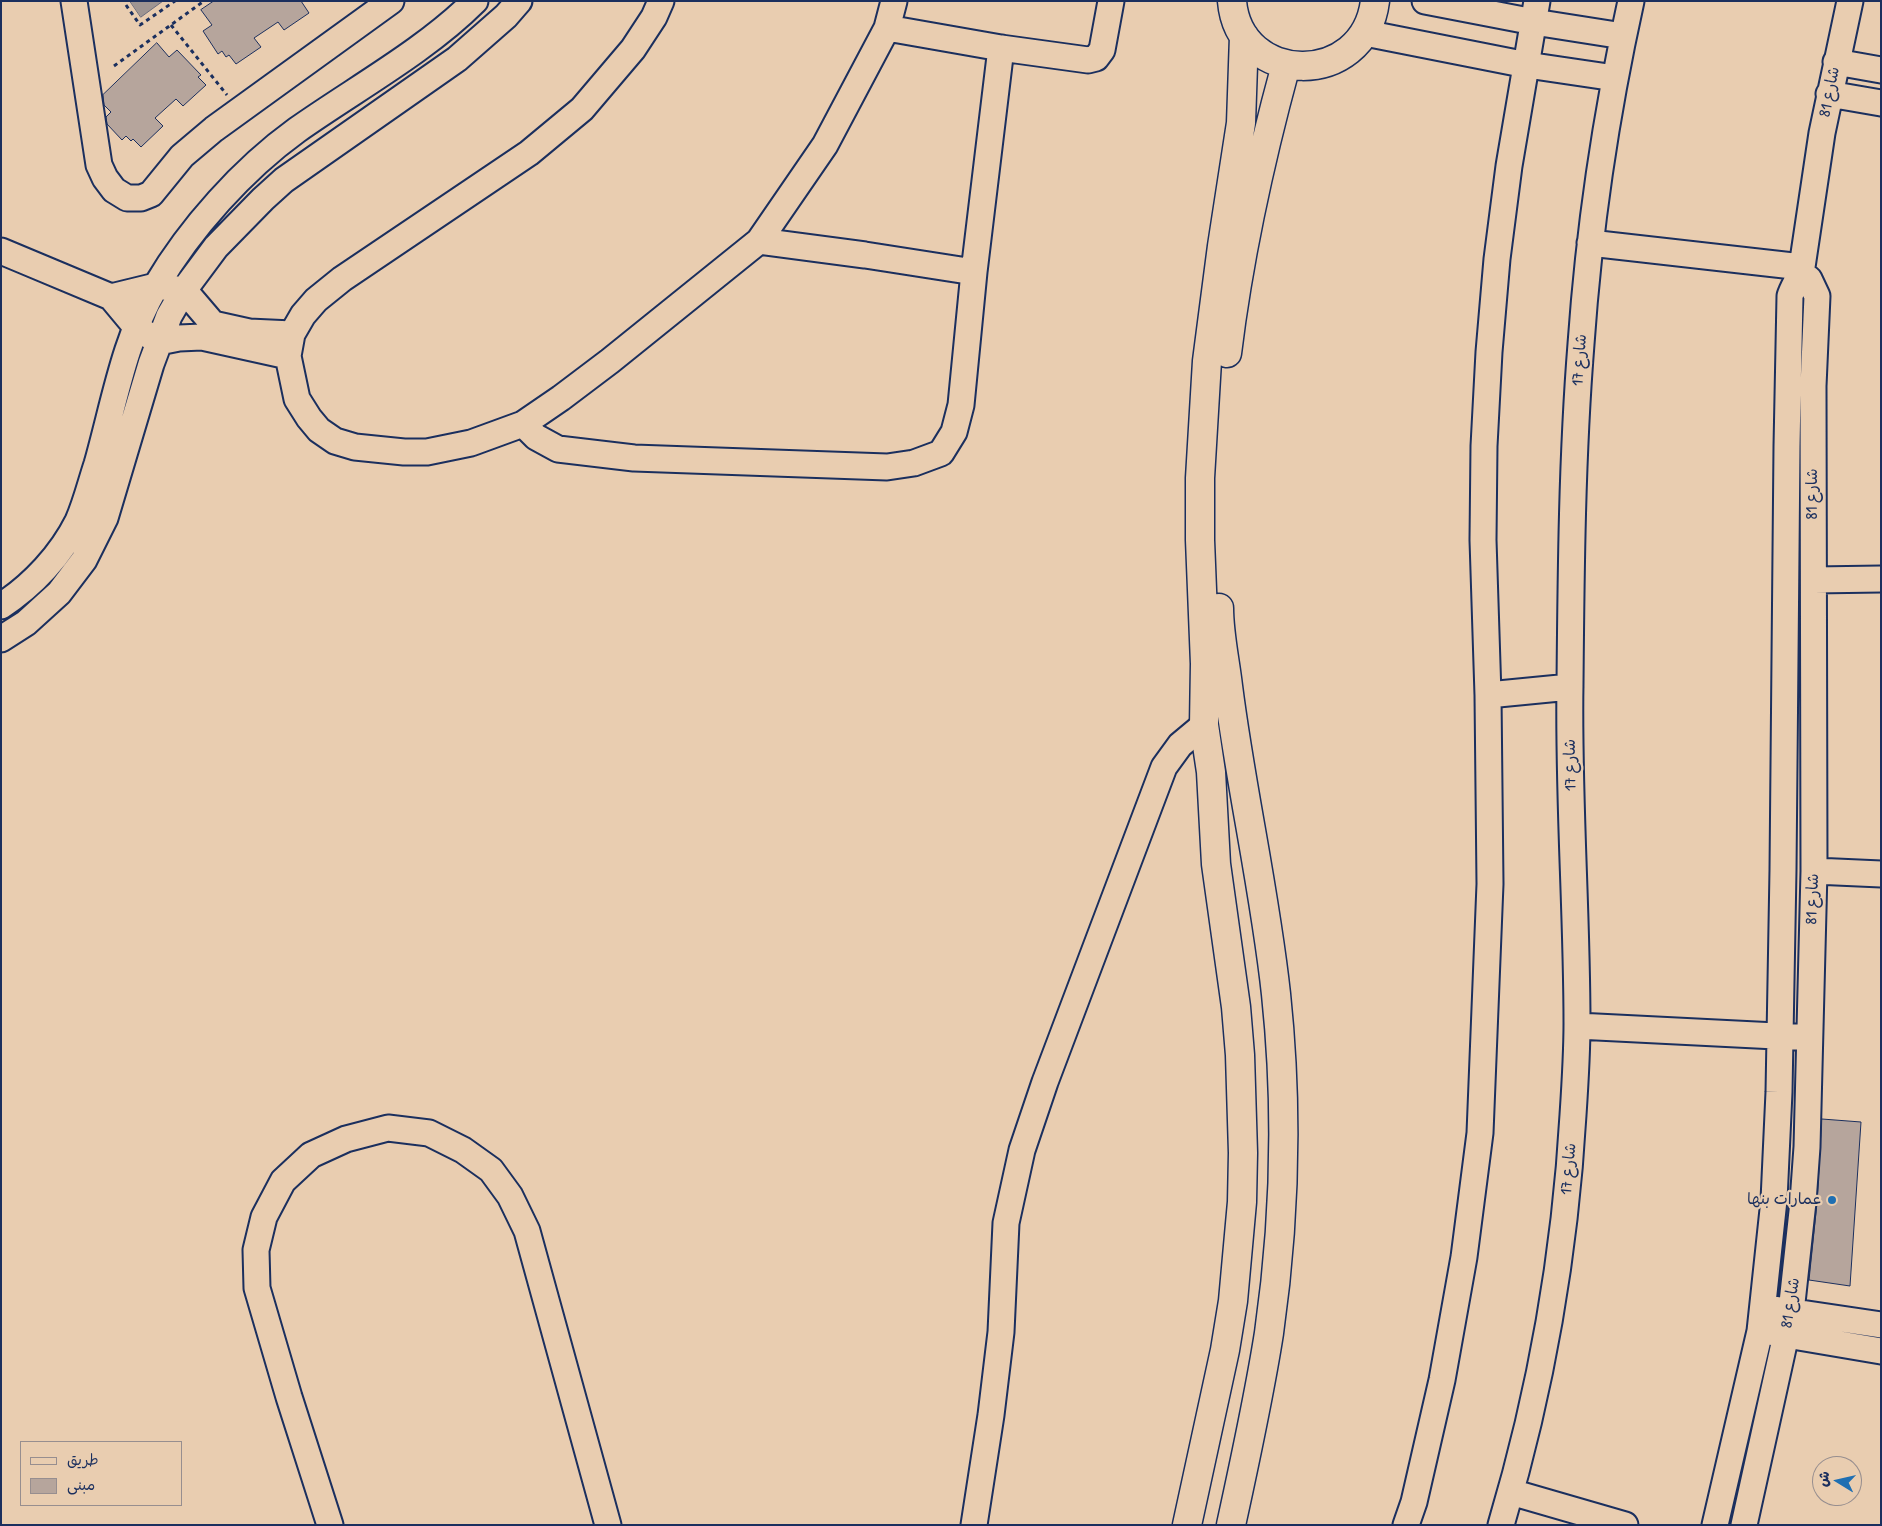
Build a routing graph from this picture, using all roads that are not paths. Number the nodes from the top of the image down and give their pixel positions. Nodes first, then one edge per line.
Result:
1 (74, 1) edge
2 (390, 1) edge
3 (475, 1) edge
4 (661, 1) edge
5 (894, 1) edge
6 (1111, 1) edge
7 (1232, 1) edge
8 (1375, 1) edge
9 (1425, 1) edge
10 (1631, 1) edge
11 (1850, 1) edge
12 (509, 6) edge
13 (1535, 12) edge
14 (887, 28) junction
15 (1365, 33) junction
16 (1244, 36) junction
17 (1623, 36) junction
18 (1001, 48) junction
19 (1836, 62) junction
20 (1286, 65) junction
21 (1527, 65) junction
22 (1881, 70) edge
23 (1615, 78) junction
24 (1829, 94) junction
25 (1881, 103) edge
26 (759, 241) junction
27 (1590, 244) junction
28 (1, 251) edge
29 (1802, 270) junction
30 (974, 272) junction
31 (156, 286) junction
32 (184, 290) junction
33 (111, 296) junction
34 (136, 327) junction
35 (159, 342) junction
36 (290, 345) junction
37 (523, 424) junction
38 (1881, 579) edge
39 (1814, 580) junction
40 (1, 606) edge
41 (1, 638) edge
42 (1570, 687) junction
43 (1488, 695) junction
44 (1814, 708) junction
45 (1786, 709) junction
46 (1204, 725) junction
47 (1814, 871) junction
48 (1881, 874) edge
49 (1577, 1026) junction
50 (1780, 1037) junction
51 (1809, 1037) junction
52 (1761, 1319) junction
53 (1788, 1323) junction
54 (1881, 1325) edge
55 (1881, 1351) edge
56 (1511, 1492) junction
57 (330, 1525) edge
58 (608, 1525) edge
59 (974, 1525) edge
60 (1187, 1525) edge
61 (1231, 1525) edge
62 (1406, 1525) edge
63 (1501, 1525) edge
64 (1625, 1525) edge
65 (1715, 1525) edge
66 (1744, 1525) edge

1 - 2 street
3 - 31 street
4 - 36 street
5 - 14 street
6 - 18 street
7 - 16 main road
8 - 15 main road
9 - 13 street
10 - 17 street, شارع 17
11 - 19 street, شارع 81
12 - 32 street
13 - 17 street
13 - 21 street
14 - 18 street
14 - 26 street
15 - 20 main road
15 - 21 street
16 - 20 main road
16 - 46 main road
17 - 23 street, شارع 17
18 - 30 street
19 - 22 street
19 - 24 street, شارع 81
20 - 61 main road
21 - 23 street
21 - 43 street
23 - 27 street, شارع 17
24 - 25 street
24 - 29 street, شارع 81
26 - 30 street
26 - 37 street
27 - 29 street
27 - 42 street, شارع 17
28 - 33 street
29 - 39 street, شارع 81
29 - 45 street, شارع 81
30 - 37 street
31 - 32 street
31 - 33 street
31 - 34 street
32 - 35 street
32 - 36 street
33 - 34 street
34 - 35 street
34 - 40 street
35 - 36 street
35 - 41 street
36 - 37 street
38 - 39 street
39 - 44 street, شارع 81
42 - 43 street
42 - 49 street, شارع 17
43 - 62 street
44 - 45 street
44 - 47 street, شارع 81
45 - 50 street, شارع 81
46 - 59 street
46 - 60 main road
47 - 48 street
47 - 51 street, شارع 81
49 - 50 street
49 - 56 street, شارع 17
50 - 51 street
50 - 52 street, شارع 81
51 - 53 street, شارع 81
52 - 53 street
52 - 65 street, شارع 81
53 - 54 street
53 - 55 street
53 - 66 street, شارع 81
56 - 63 street, شارع 17
56 - 64 street
57 - 58 street

